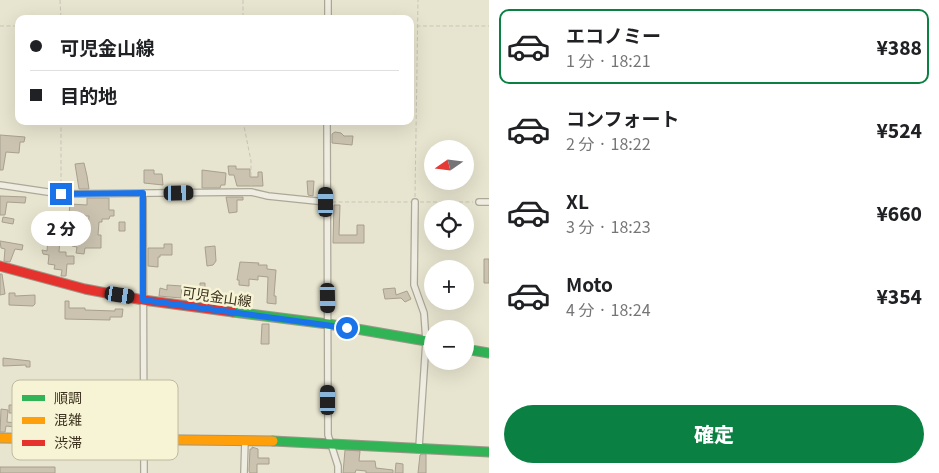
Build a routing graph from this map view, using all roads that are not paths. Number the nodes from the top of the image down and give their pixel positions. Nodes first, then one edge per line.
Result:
1 (328, 0) edge
2 (328, 15) edge
3 (327, 125) edge
4 (0, 185) edge
5 (143, 193) junction
6 (326, 202) junction
7 (415, 202) road end
8 (479, 202) road end
9 (489, 202) edge
10 (0, 266) edge
11 (143, 300) junction
12 (425, 320) edge
13 (328, 324) junction
14 (424, 340) edge
15 (474, 350) edge
16 (489, 353) edge
17 (426, 370) edge
18 (144, 380) edge
19 (178, 439) edge
20 (245, 440) junction
21 (331, 442) junction
22 (419, 447) junction
23 (489, 452) edge
24 (144, 460) edge
25 (144, 473) edge
26 (244, 473) edge
27 (338, 473) edge

1 - 2 street
3 - 6 street
4 - 5 street
5 - 6 street
5 - 11 street
6 - 13 street
7 - 12 street
8 - 9 street
10 - 11 street, 可児金山線
11 - 13 street, 可児金山線
11 - 18 street
13 - 14 street, 可児金山線
13 - 21 street
15 - 16 street
17 - 22 street
19 - 20 street
20 - 21 street
20 - 26 street
21 - 22 street
21 - 27 street
22 - 23 street
24 - 25 street

